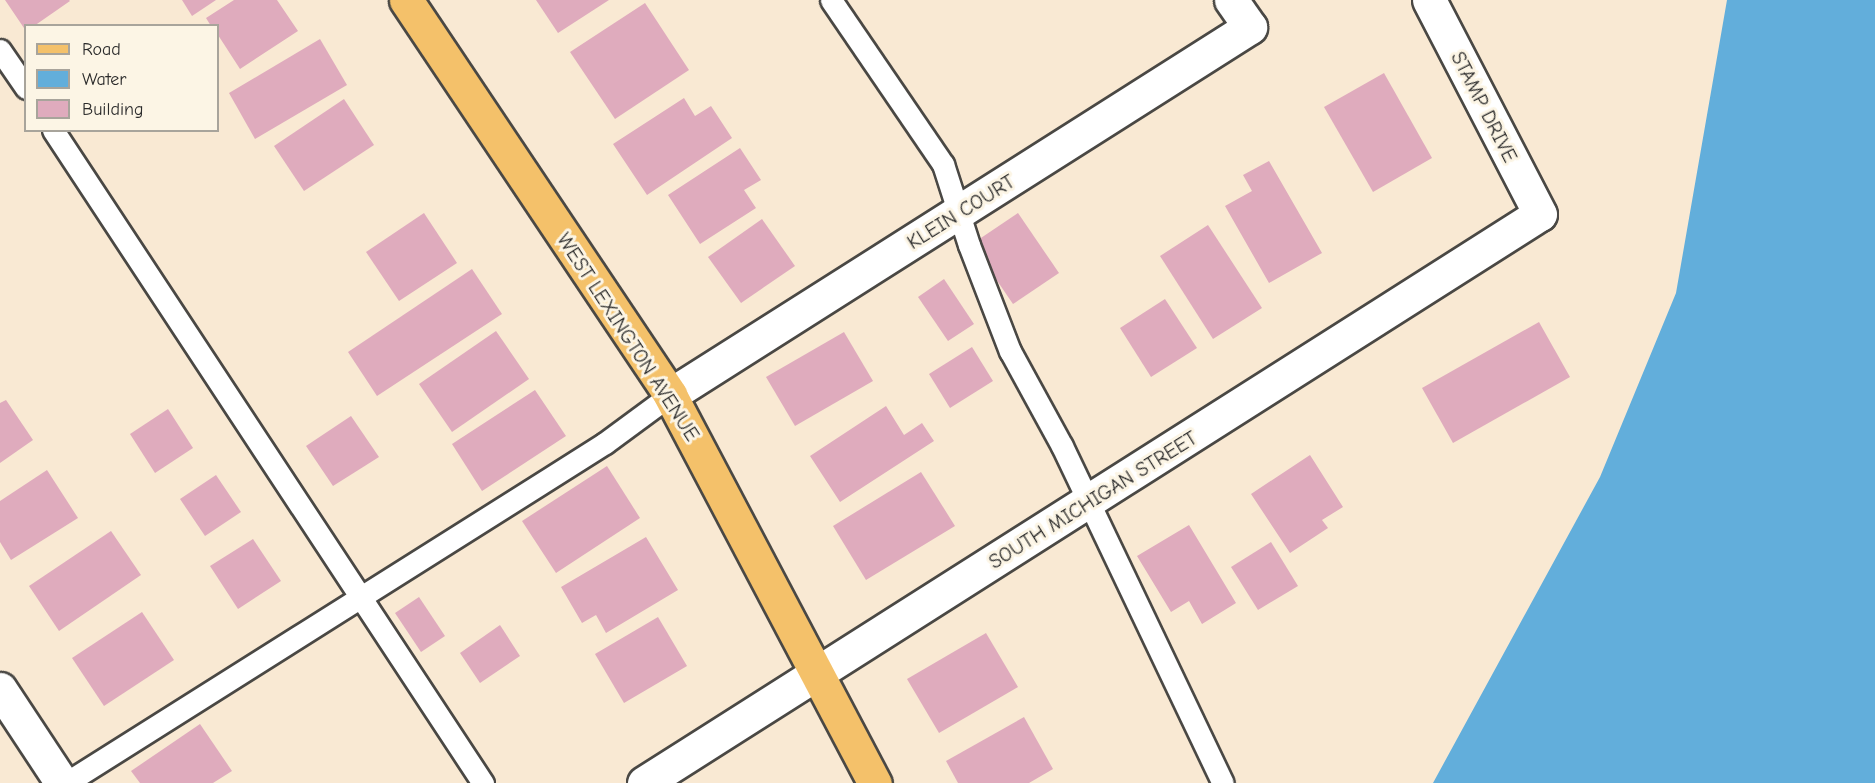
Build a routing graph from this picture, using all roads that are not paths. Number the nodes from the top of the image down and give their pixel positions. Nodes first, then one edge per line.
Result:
1 (406, 0) edge
2 (831, 0) edge
3 (1231, 0) edge
4 (1429, 0) edge
5 (0, 50) edge
6 (24, 85) edge
7 (54, 132) edge
8 (959, 214) junction
9 (1540, 214) joint
10 (670, 395) junction
11 (1089, 504) junction
12 (361, 597) junction
13 (816, 676) junction
14 (0, 689) edge
15 (64, 783) edge
16 (483, 783) edge
17 (644, 783) edge
18 (875, 783) edge
19 (1223, 783) edge

1 - 10 main road, WEST LEXINGTON AVENUE
2 - 8 lane
3 - 8 street, KLEIN COURT
4 - 9 street, STAMP DRIVE
5 - 6 lane
7 - 12 lane
8 - 10 street, KLEIN COURT
8 - 11 lane
9 - 11 street, SOUTH MICHIGAN STREET
10 - 12 lane
10 - 13 main road, WEST LEXINGTON AVENUE
11 - 13 street, SOUTH MICHIGAN STREET
11 - 19 lane
12 - 15 lane
12 - 16 lane
13 - 17 street, SOUTH MICHIGAN STREET
13 - 18 main road, WEST LEXINGTON AVENUE
14 - 15 street

